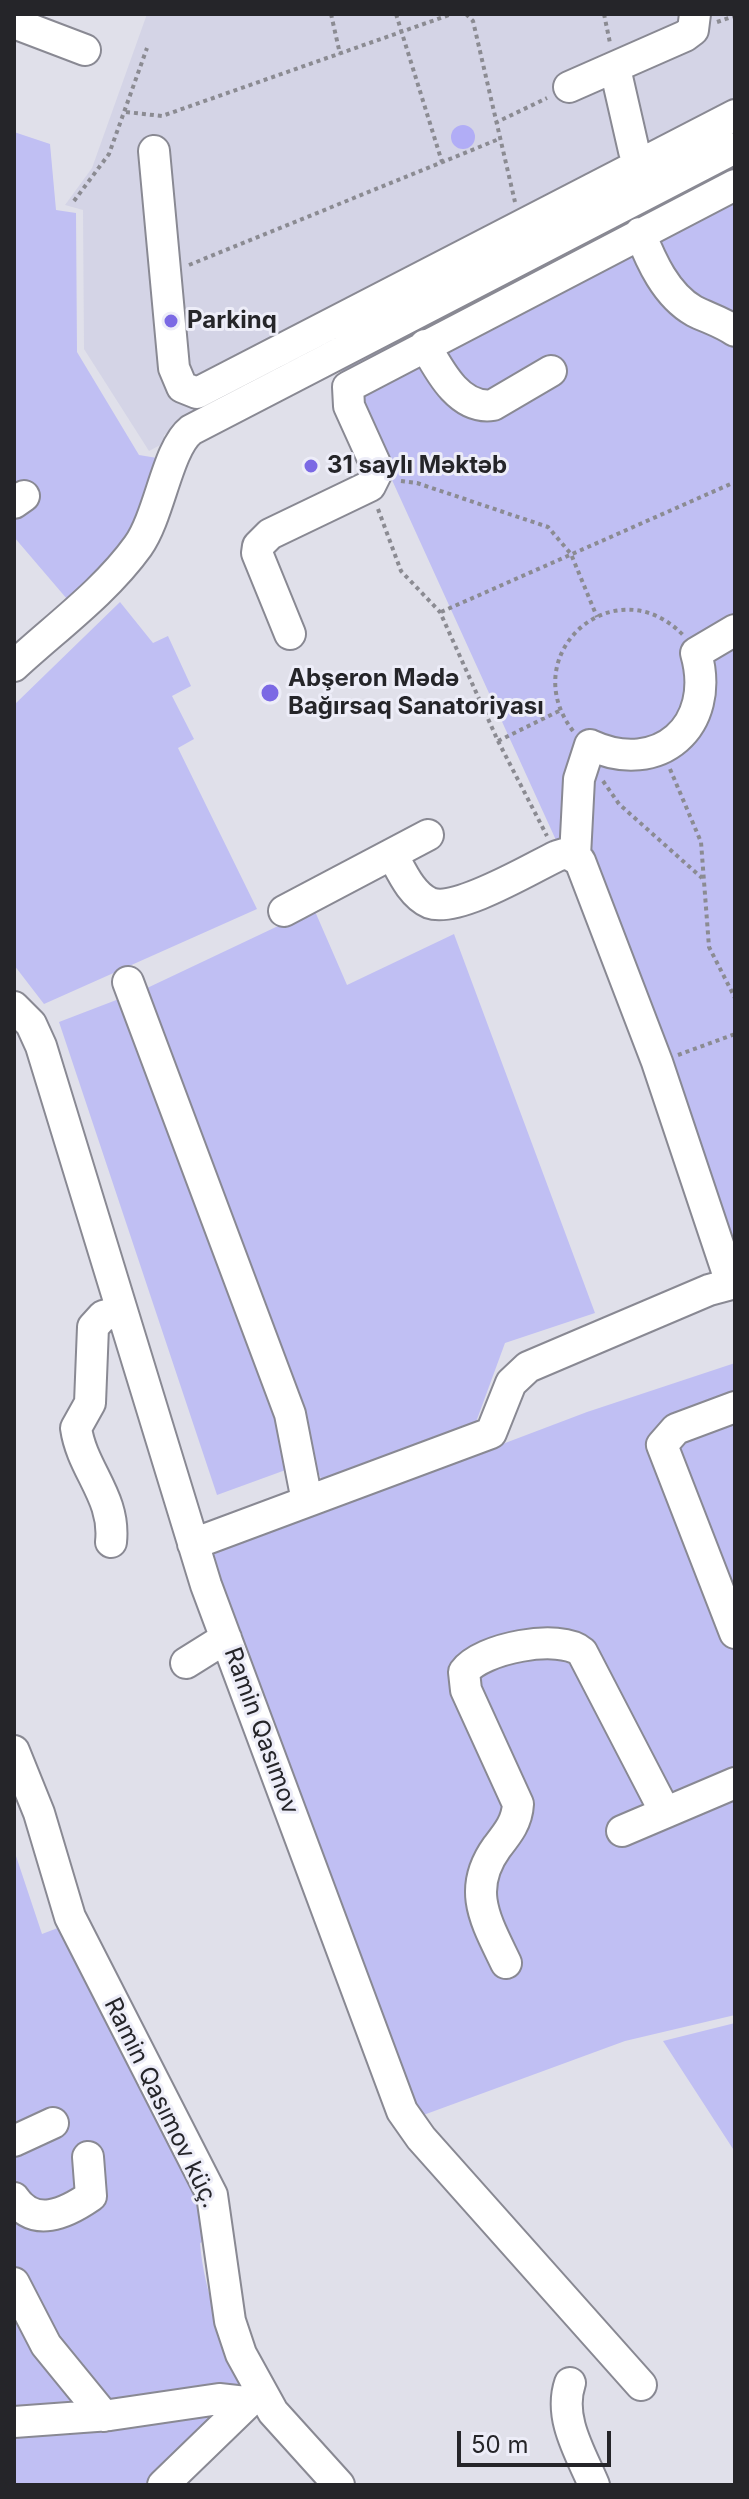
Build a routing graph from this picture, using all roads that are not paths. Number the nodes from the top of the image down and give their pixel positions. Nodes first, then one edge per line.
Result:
1 (695, 14) edge
2 (14, 23) edge
3 (85, 50) dead end
4 (615, 68) junction
5 (569, 87) road end
6 (735, 115) edge
7 (735, 148) edge
8 (154, 151) dead end
9 (639, 164) junction
10 (735, 185) edge
11 (653, 191) junction
12 (640, 233) junction
13 (735, 331) edge
14 (425, 345) junction
15 (551, 371) dead end
16 (735, 630) edge
17 (290, 634) dead end
18 (14, 666) edge
19 (428, 835) dead end
20 (392, 854) junction
21 (566, 856) junction
22 (284, 911) dead end
23 (128, 982) dead end
24 (14, 1007) edge
25 (733, 1283) edge
26 (122, 1311) junction
27 (735, 1407) edge
28 (307, 1501) junction
29 (111, 1542) dead end
30 (193, 1544) junction
31 (735, 1633) edge
32 (226, 1638) junction
33 (186, 1663) dead end
34 (14, 1751) edge
35 (735, 1783) edge
36 (665, 1812) junction
37 (622, 1831) dead end
38 (506, 1963) dead end
39 (53, 2123) dead end
40 (14, 2141) edge
41 (88, 2157) dead end
42 (14, 2198) edge
43 (14, 2283) edge
44 (570, 2383) dead end
45 (641, 2385) dead end
46 (253, 2397) junction
47 (104, 2416) junction
48 (14, 2422) edge
49 (163, 2485) edge
50 (339, 2485) edge
51 (594, 2485) edge

1 - 4 street
2 - 3 street
4 - 5 street
4 - 9 street
6 - 9 street
7 - 11 street
8 - 9 street
9 - 11 street
10 - 12 street
11 - 18 street
12 - 13 street
12 - 14 street
14 - 15 street
14 - 17 street
16 - 21 street
19 - 20 street
20 - 21 street
20 - 22 street
21 - 25 street
23 - 28 street
24 - 26 street, Ramin Qasımov
25 - 28 street
26 - 29 street
26 - 30 street, Ramin Qasımov
27 - 31 street
28 - 30 street
30 - 32 street, Ramin Qasımov
32 - 33 street
32 - 45 street, Ramin Qasımov
34 - 46 street, Ramin Qasımov küç.
35 - 36 street
36 - 37 street
36 - 38 street
39 - 40 street
41 - 42 street
43 - 47 street
44 - 51 street
46 - 47 street
46 - 49 street
46 - 50 street, Ramin Qasımov küç.
47 - 48 street

